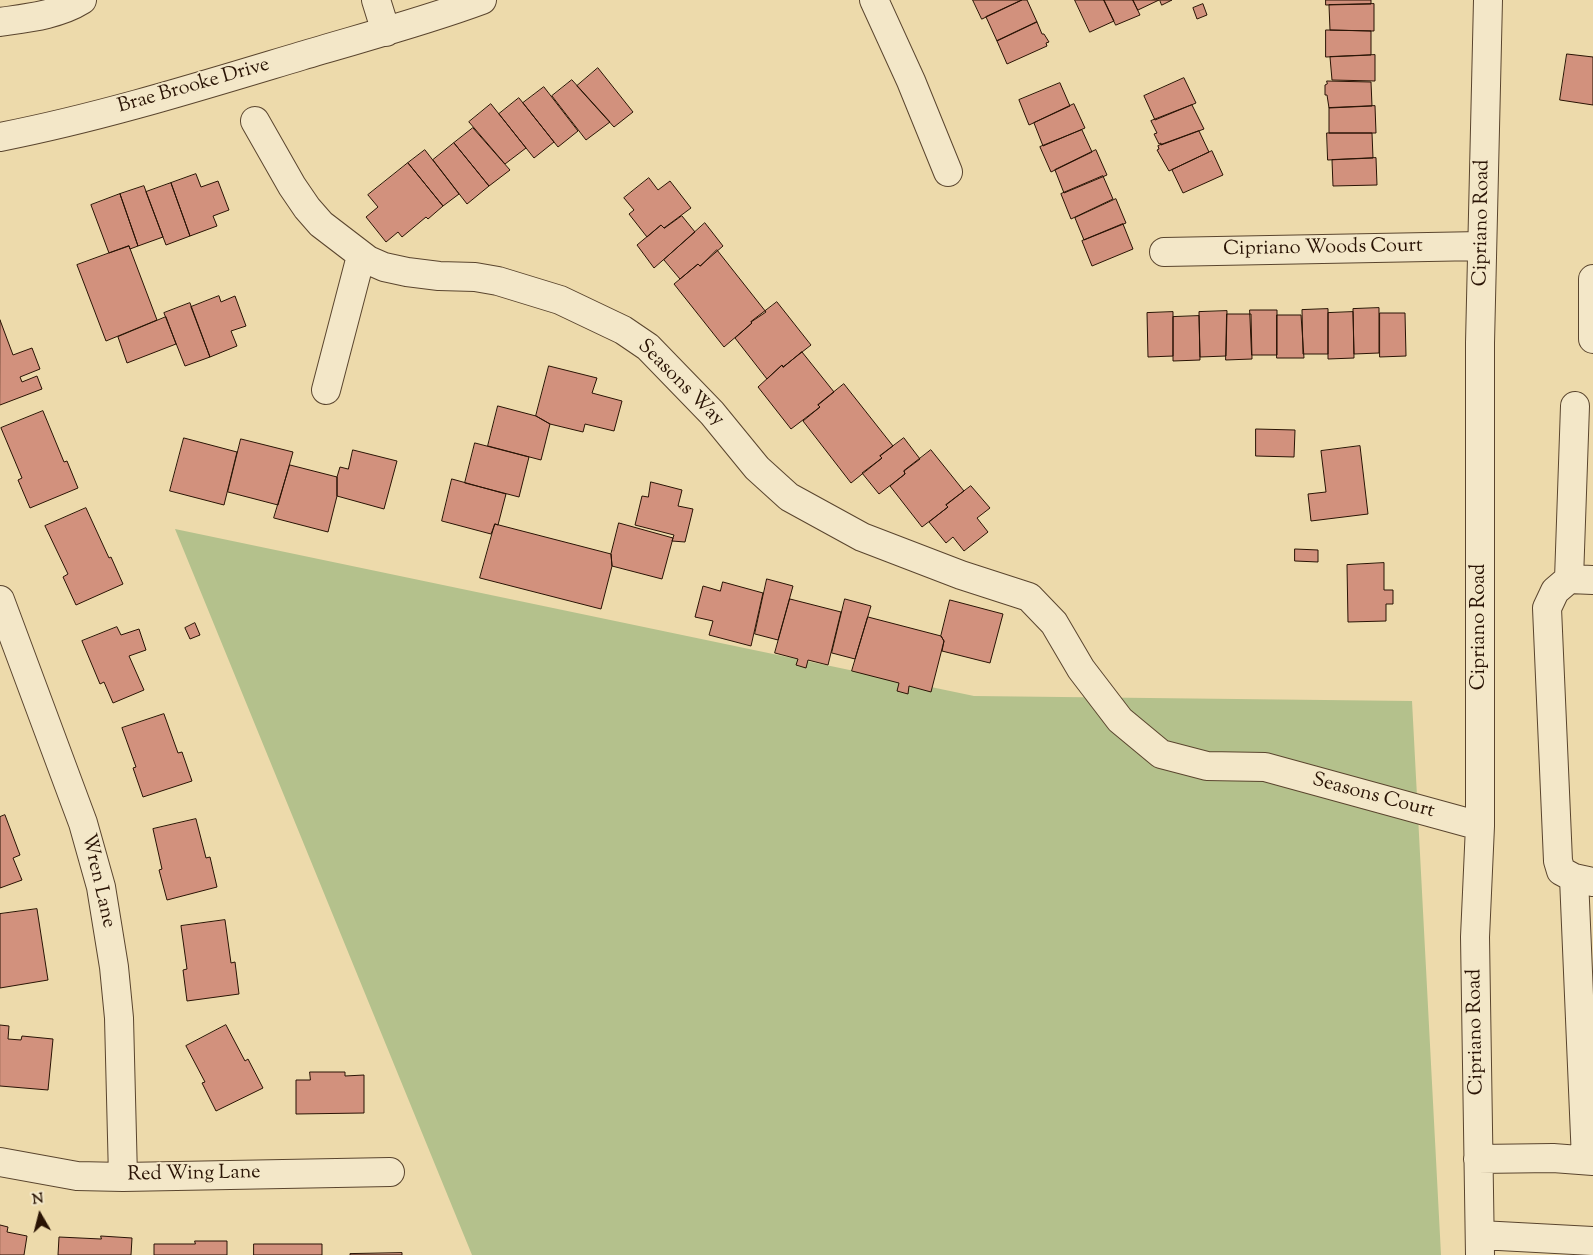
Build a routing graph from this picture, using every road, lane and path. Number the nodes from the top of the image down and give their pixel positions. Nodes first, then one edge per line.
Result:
1 (82, 0) edge
2 (376, 0) edge
3 (482, 0) edge
4 (874, 0) edge
5 (1488, 0) edge
6 (0, 22) edge
7 (386, 32) junction
8 (254, 122) dead end
9 (0, 137) edge
10 (948, 172) dead end
11 (1482, 246) junction
12 (1164, 252) dead end
13 (361, 256) junction
14 (1592, 279) edge
15 (1593, 339) edge
16 (326, 390) dead end
17 (1575, 406) dead end
18 (1581, 580) edge
19 (0, 600) edge
20 (1265, 767) joint
21 (1480, 826) junction
22 (1584, 880) edge
23 (1478, 1159) junction
24 (1589, 1161) edge
25 (0, 1162) edge
26 (390, 1172) dead end
27 (123, 1177) junction
28 (1593, 1241) edge
29 (1480, 1245) edge

1 - 6 street
2 - 7 street
3 - 7 street, Brae Brooke Drive
4 - 10 street
5 - 11 street, Cipriano Road
7 - 9 street, Brae Brooke Drive
8 - 13 street, Seasons Way
11 - 12 street, Cipriano Woods Court
11 - 21 street, Cipriano Road
13 - 16 street
13 - 20 street, Seasons Way
14 - 15 street
17 - 18 street
18 - 22 street
19 - 27 street, Wren Lane
20 - 21 street, Seasons Court
21 - 23 street, Cipriano Road
22 - 24 street
23 - 24 street
23 - 29 street, Cipriano Road
25 - 27 street, Red Wing Lane
26 - 27 street, Red Wing Lane
28 - 29 street

